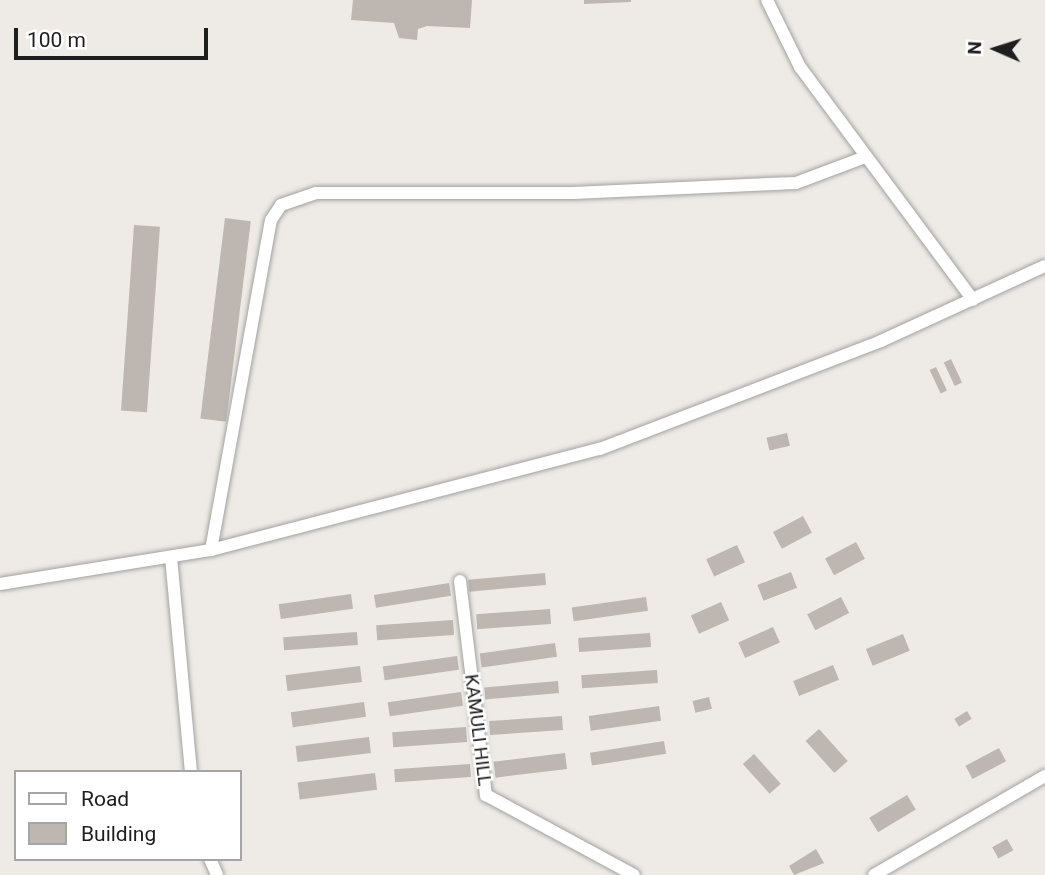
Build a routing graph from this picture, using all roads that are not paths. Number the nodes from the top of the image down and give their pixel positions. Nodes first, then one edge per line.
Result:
1 (767, 0) edge
2 (865, 157) junction
3 (1045, 266) edge
4 (973, 300) junction
5 (211, 550) junction
6 (171, 557) junction
7 (460, 581) dead end
8 (0, 584) edge
9 (191, 770) edge
10 (1045, 776) edge
11 (634, 875) edge
12 (874, 875) edge

1 - 2 street
2 - 4 street
2 - 5 street
3 - 4 street
4 - 5 street
5 - 6 street
6 - 8 street
6 - 9 street
7 - 11 street, KAMULI HILL
10 - 12 street

